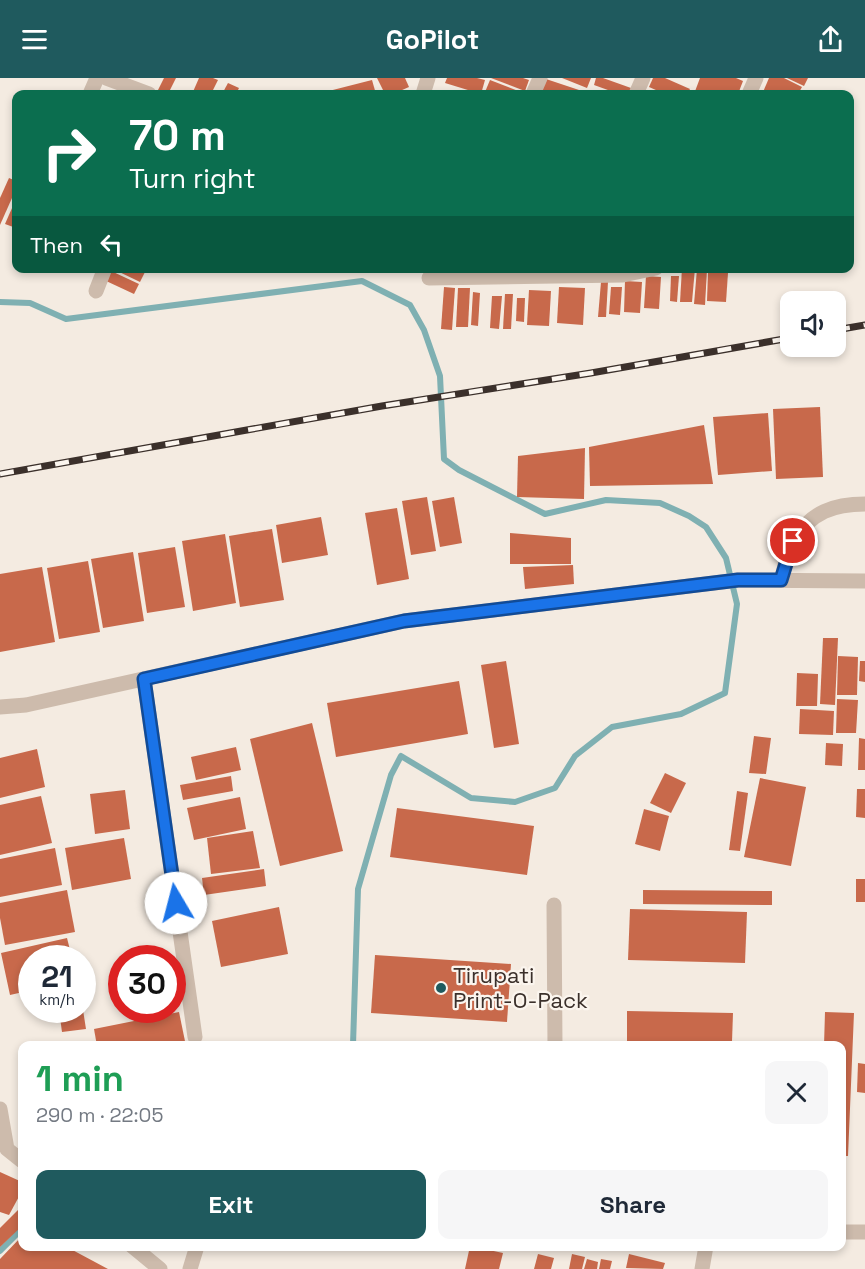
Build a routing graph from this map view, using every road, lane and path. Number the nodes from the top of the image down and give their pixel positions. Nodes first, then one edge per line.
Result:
1 (106, 78) edge
2 (138, 90) edge
3 (103, 273) edge
4 (463, 273) edge
5 (586, 273) edge
6 (632, 273) edge
7 (429, 278) dead end
8 (96, 291) dead end
9 (865, 504) edge
10 (781, 580) junction
11 (865, 581) edge
12 (144, 679) junction
13 (0, 707) edge
14 (554, 905) dead end
15 (195, 1037) dead end
16 (555, 1041) edge
17 (0, 1108) edge
18 (3, 1148) edge
19 (18, 1158) edge
20 (846, 1232) edge
21 (865, 1232) edge
22 (138, 1251) edge
23 (195, 1251) edge
24 (705, 1251) edge
25 (160, 1269) edge
26 (190, 1269) edge
27 (702, 1269) edge

1 - 2 street
3 - 8 street
4 - 7 street
5 - 6 street
9 - 10 street
10 - 11 street
10 - 12 street
12 - 13 street
12 - 15 street
14 - 16 street
17 - 18 street
18 - 19 street
20 - 21 street
22 - 25 street
23 - 26 street
24 - 27 street

